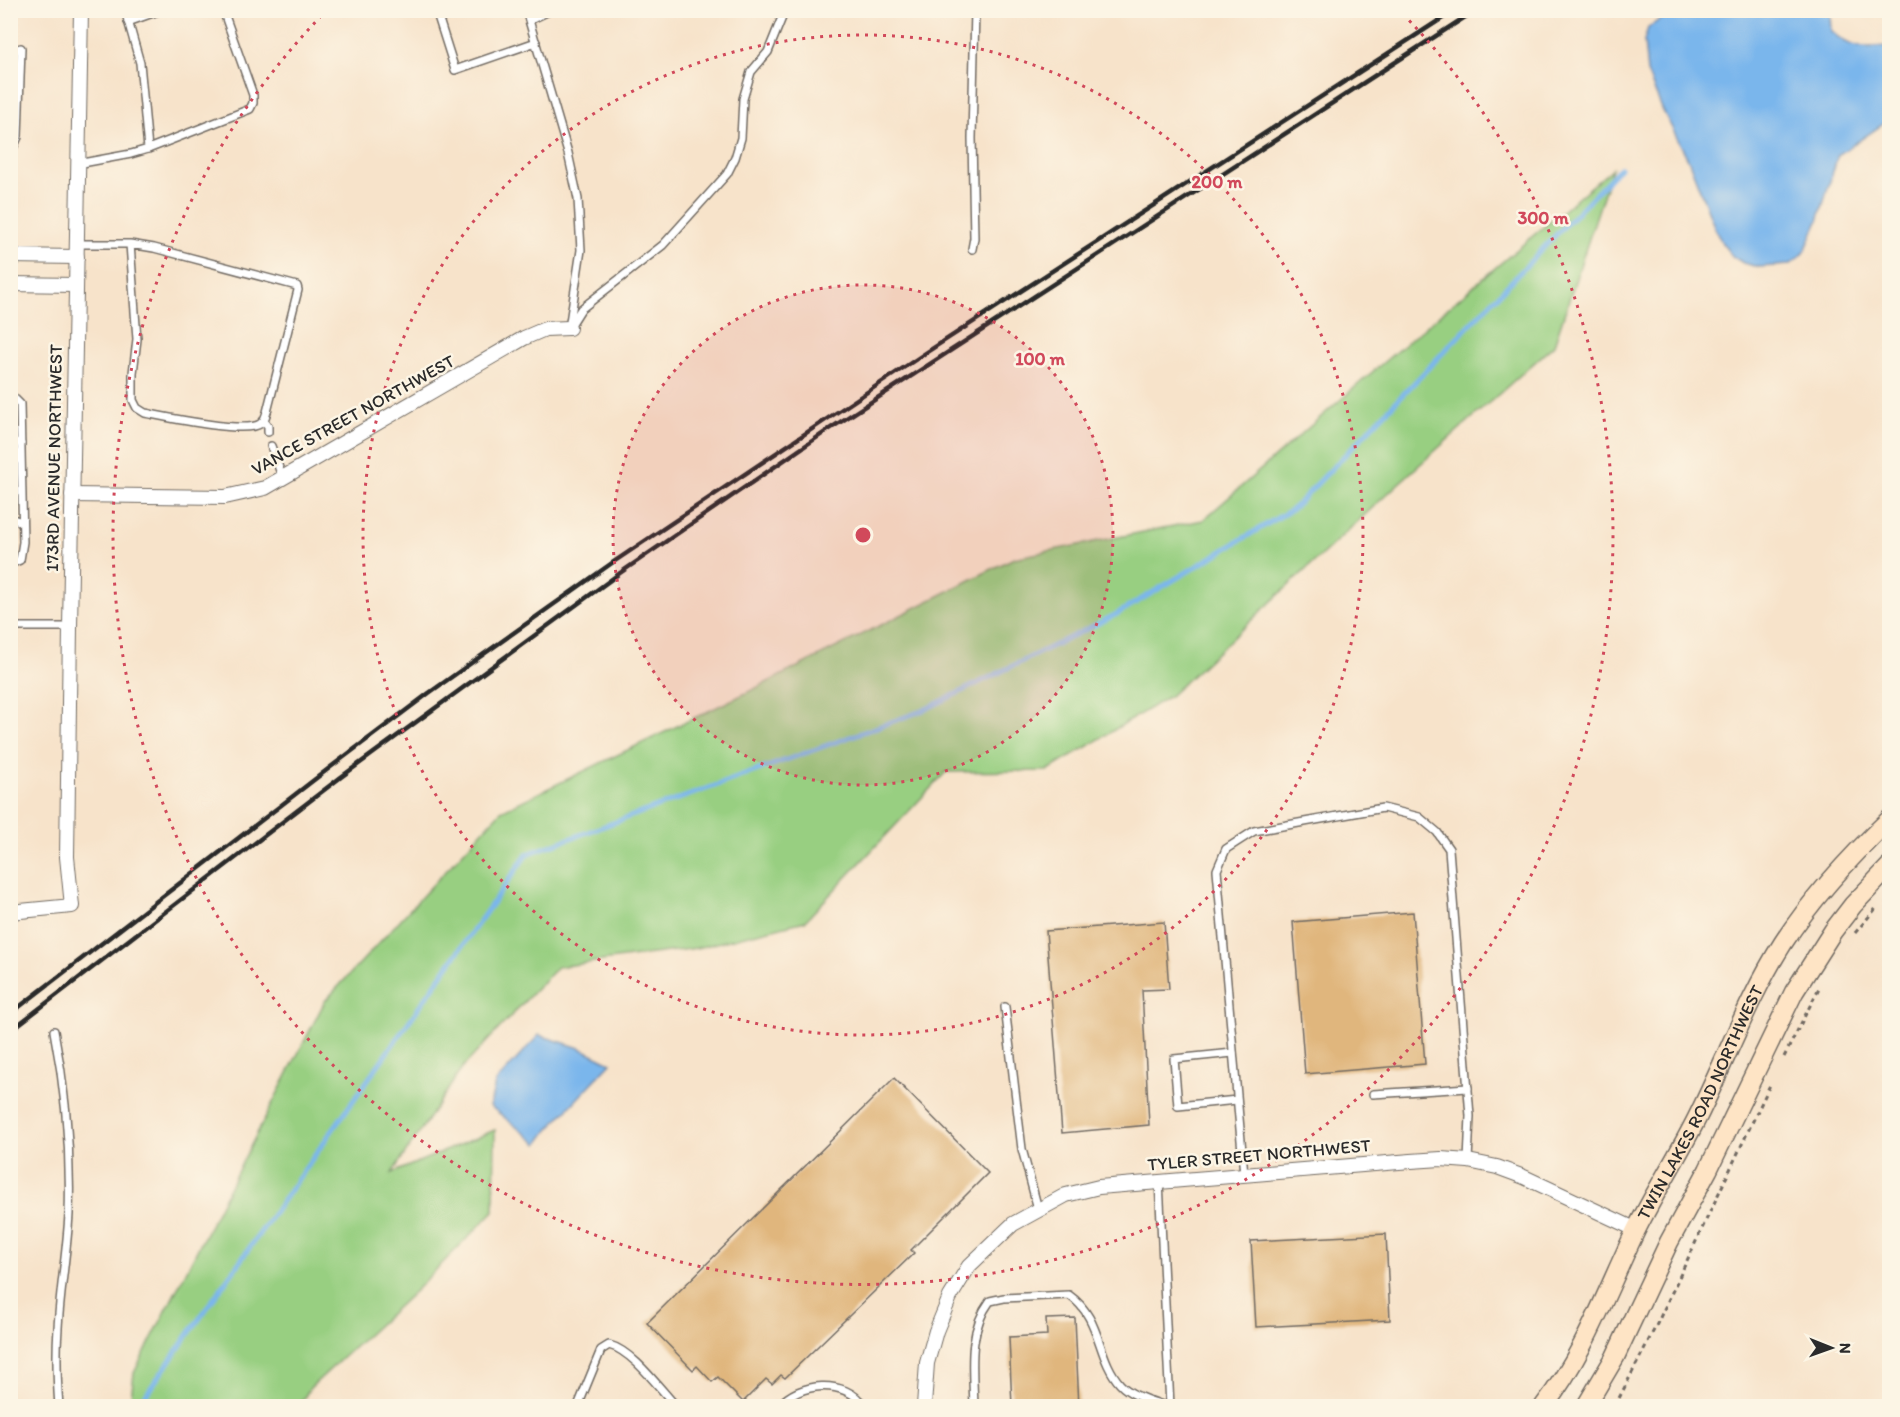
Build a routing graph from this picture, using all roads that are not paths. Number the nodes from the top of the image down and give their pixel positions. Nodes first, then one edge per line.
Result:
1 (81, 10) edge
2 (125, 10) edge
3 (161, 10) edge
4 (223, 10) edge
5 (436, 10) edge
6 (526, 10) edge
7 (551, 10) edge
8 (785, 10) edge
9 (975, 10) edge
10 (530, 20) junction
11 (128, 22) junction
12 (536, 42) junction
13 (10, 51) edge
14 (19, 98) junction
15 (10, 101) edge
16 (148, 148) junction
17 (10, 149) edge
18 (77, 164) junction
19 (130, 244) junction
20 (972, 249) dead end
21 (77, 251) junction
22 (10, 256) edge
23 (10, 284) edge
24 (75, 285) junction
25 (569, 328) junction
26 (10, 394) edge
27 (264, 421) junction
28 (268, 432) dead end
29 (10, 440) edge
30 (21, 444) junction
31 (271, 446) dead end
32 (283, 479) junction
33 (72, 495) junction
34 (10, 518) edge
35 (22, 522) junction
36 (10, 564) edge
37 (10, 627) edge
38 (70, 627) junction
39 (1890, 819) edge
40 (1890, 866) edge
41 (10, 912) edge
42 (1005, 1008) dead end
43 (54, 1031) dead end
44 (1233, 1053) junction
45 (1468, 1088) junction
46 (1373, 1094) dead end
47 (1237, 1100) junction
48 (1468, 1161) junction
49 (1244, 1174) junction
50 (1159, 1181) junction
51 (1038, 1209) junction
52 (1637, 1230) junction
53 (59, 1407) edge
54 (578, 1407) edge
55 (676, 1407) edge
56 (779, 1407) edge
57 (864, 1407) edge
58 (924, 1407) edge
59 (974, 1407) edge
60 (1168, 1407) edge
61 (1544, 1407) edge
62 (1586, 1407) edge

1 - 18 street, 173RD AVENUE NORTHWEST
2 - 11 lane
3 - 11 lane
4 - 16 lane
5 - 12 lane
6 - 10 lane
7 - 10 lane
8 - 25 lane
9 - 20 lane
10 - 12 lane
11 - 16 lane
12 - 25 lane
13 - 14 lane
14 - 15 lane
14 - 17 lane
16 - 18 lane
18 - 21 street, 173RD AVENUE NORTHWEST
19 - 21 lane
19 - 27 lane
19 - 27 lane
21 - 22 street
21 - 24 street, 173RD AVENUE NORTHWEST
23 - 24 street
24 - 33 street, 173RD AVENUE NORTHWEST
25 - 32 street, VANCE STREET NORTHWEST
26 - 30 lane
27 - 28 lane
29 - 30 lane
30 - 35 lane
31 - 32 lane
32 - 33 street, VANCE STREET NORTHWEST
33 - 38 street, 173RD AVENUE NORTHWEST
34 - 35 lane
35 - 36 lane
37 - 38 lane
38 - 41 street, 173RD AVENUE NORTHWEST
39 - 52 street, TWIN LAKES ROAD NORTHWEST
40 - 62 street, TWIN LAKES ROAD NORTHWEST
42 - 51 lane
43 - 53 lane
44 - 45 lane
44 - 47 lane
44 - 47 lane
45 - 46 lane
45 - 48 lane
47 - 49 lane
48 - 49 street, TYLER STREET NORTHWEST
48 - 52 street, TYLER STREET NORTHWEST
49 - 50 street, TYLER STREET NORTHWEST
50 - 51 street, TYLER STREET NORTHWEST
50 - 60 lane
51 - 58 street, TYLER STREET NORTHWEST
52 - 61 street, TWIN LAKES ROAD NORTHWEST
54 - 55 lane
56 - 57 lane
59 - 60 lane

